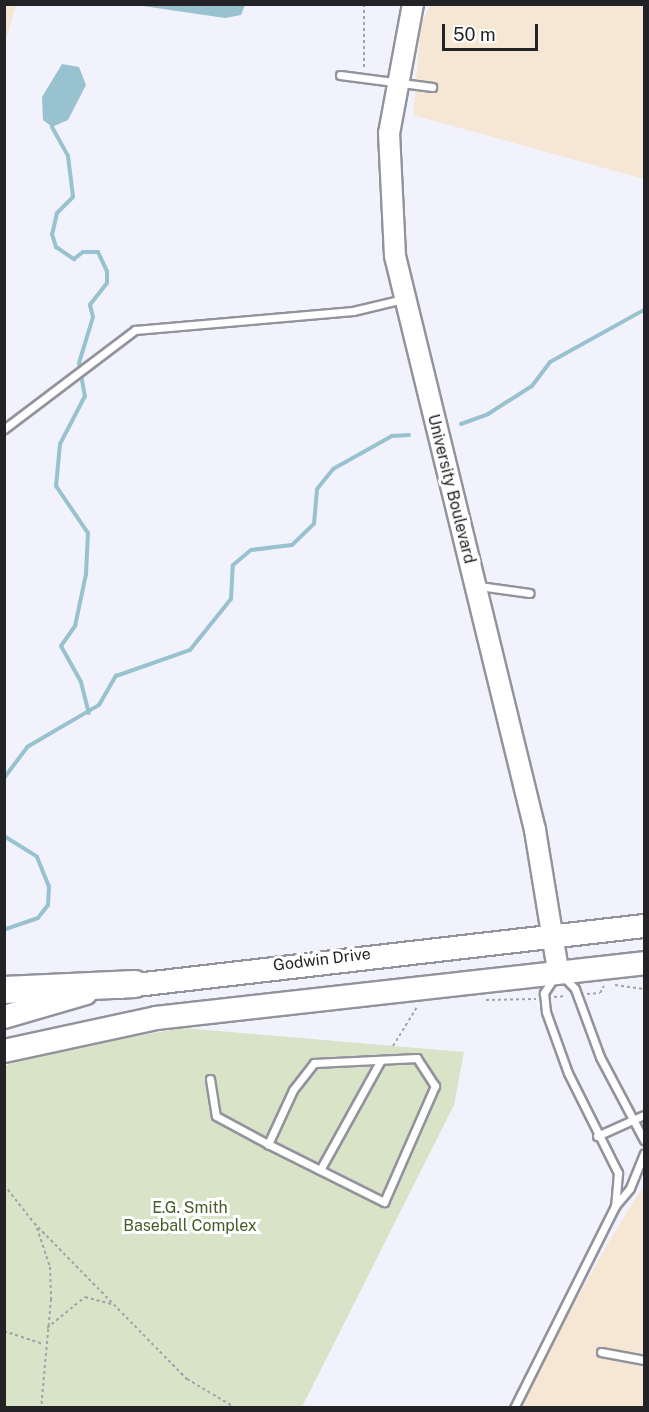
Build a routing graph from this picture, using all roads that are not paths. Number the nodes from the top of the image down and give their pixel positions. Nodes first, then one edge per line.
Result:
1 (413, 4) edge
2 (340, 75) dead end
3 (394, 85) junction
4 (432, 87) dead end
5 (403, 299) junction
6 (4, 429) edge
7 (475, 586) junction
8 (530, 593) dead end
9 (645, 926) edge
10 (554, 934) junction
11 (645, 963) edge
12 (558, 971) junction
13 (135, 984) junction
14 (4, 990) edge
15 (4, 1017) edge
16 (4, 1051) edge
17 (381, 1060) junction
18 (210, 1079) dead end
19 (645, 1115) edge
20 (635, 1118) junction
21 (597, 1136) junction
22 (645, 1140) edge
23 (268, 1144) junction
24 (645, 1154) edge
25 (320, 1170) junction
26 (615, 1206) junction
27 (601, 1352) dead end
28 (645, 1360) edge
29 (514, 1407) edge

1 - 3 main road, University Boulevard
2 - 3 lane
3 - 4 lane
3 - 5 main road, University Boulevard
5 - 6 lane
5 - 7 main road, University Boulevard
7 - 8 lane
7 - 10 main road, University Boulevard
9 - 10 main road, Godwin Drive
10 - 12 main road, University Boulevard
10 - 13 main road, Godwin Drive
11 - 12 main road
12 - 16 main road
12 - 20 lane
12 - 21 lane
13 - 14 highway
13 - 15 main road, Godwin Drive
17 - 23 lane
17 - 25 lane
17 - 25 lane
18 - 23 lane
19 - 20 lane
20 - 21 lane
20 - 22 lane
21 - 26 lane
23 - 25 lane
24 - 26 lane
26 - 29 lane
27 - 28 lane

